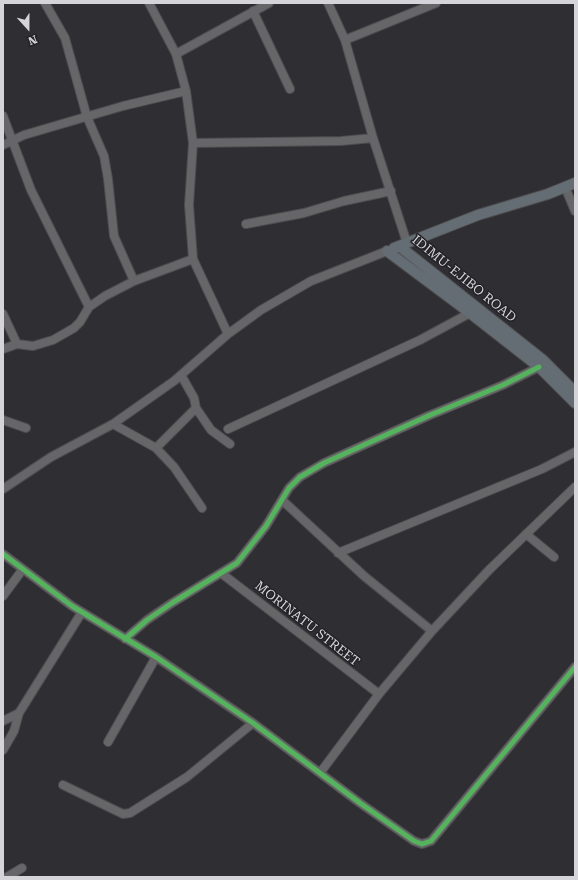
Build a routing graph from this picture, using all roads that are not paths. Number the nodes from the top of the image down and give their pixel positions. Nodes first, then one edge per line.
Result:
1 (45, 3) edge
2 (149, 3) edge
3 (269, 3) edge
4 (328, 3) edge
5 (436, 3) edge
6 (256, 7) edge
7 (345, 40) junction
8 (176, 54) junction
9 (290, 89) dead end
10 (186, 91) junction
11 (3, 116) edge
12 (87, 117) junction
13 (373, 138) junction
14 (13, 140) junction
15 (193, 144) junction
16 (3, 145) edge
17 (575, 183) edge
18 (565, 187) junction
19 (391, 191) junction
20 (575, 212) edge
21 (246, 224) dead end
22 (403, 244) junction
23 (387, 251) junction
24 (193, 259) junction
25 (134, 281) junction
26 (89, 307) junction
27 (470, 313) junction
28 (3, 314) edge
29 (228, 334) junction
30 (17, 344) junction
31 (3, 349) edge
32 (527, 353) junction
33 (539, 367) junction
34 (181, 375) junction
35 (575, 392) edge
36 (575, 403) edge
37 (196, 408) junction
38 (3, 420) edge
39 (113, 424) junction
40 (26, 428) dead end
41 (228, 429) dead end
42 (230, 444) dead end
43 (156, 448) junction
44 (575, 452) edge
45 (575, 487) edge
46 (3, 489) edge
47 (282, 500) junction
48 (202, 508) dead end
49 (526, 534) junction
50 (338, 553) junction
51 (3, 554) edge
52 (554, 558) dead end
53 (23, 569) junction
54 (221, 573) junction
55 (3, 596) edge
56 (82, 612) junction
57 (432, 631) junction
58 (125, 639) junction
59 (156, 658) junction
60 (575, 667) edge
61 (379, 694) junction
62 (19, 713) junction
63 (3, 721) edge
64 (253, 723) junction
65 (108, 742) dead end
66 (3, 750) edge
67 (320, 773) junction
68 (63, 785) dead end
69 (22, 868) dead end
70 (7, 877) edge

1 - 12 street
2 - 8 street
3 - 6 street
4 - 7 street
5 - 7 street
6 - 8 street
6 - 9 street
7 - 13 street
8 - 10 street
10 - 12 street
10 - 15 street
11 - 14 street
12 - 14 street
12 - 25 street
13 - 15 street
13 - 19 street
14 - 16 street
14 - 26 street
15 - 24 street
17 - 18 main road, IDIMU-EJIBO ROAD
18 - 20 street
18 - 22 main road, IDIMU-EJIBO ROAD
19 - 21 street
19 - 22 street
22 - 23 main road
22 - 32 main road, IDIMU-EJIBO ROAD
23 - 27 main road, IDIMU-EJIBO ROAD
23 - 29 street
24 - 25 street
24 - 29 street
25 - 26 street
26 - 30 street
27 - 32 main road, IDIMU-EJIBO ROAD
27 - 41 street
28 - 30 street
29 - 34 street
30 - 31 street
32 - 33 main road, IDIMU-EJIBO ROAD
32 - 35 main road, IDIMU-EJIBO ROAD
33 - 36 main road, IDIMU-EJIBO ROAD
33 - 47 street
34 - 37 street
34 - 39 street
37 - 42 street
37 - 43 street
38 - 40 street
39 - 43 street
39 - 46 street
43 - 48 street
44 - 50 street
45 - 49 street
47 - 50 street
47 - 54 street
49 - 52 street
49 - 57 street
50 - 57 street
51 - 53 street
53 - 55 street
53 - 56 street
54 - 58 street
54 - 61 street, MORINATU STREET
56 - 58 street
56 - 62 street
57 - 61 street
58 - 59 street
59 - 64 street
59 - 65 street
60 - 67 street
61 - 67 street
62 - 63 street
62 - 66 street
64 - 67 street
64 - 68 street
69 - 70 street

